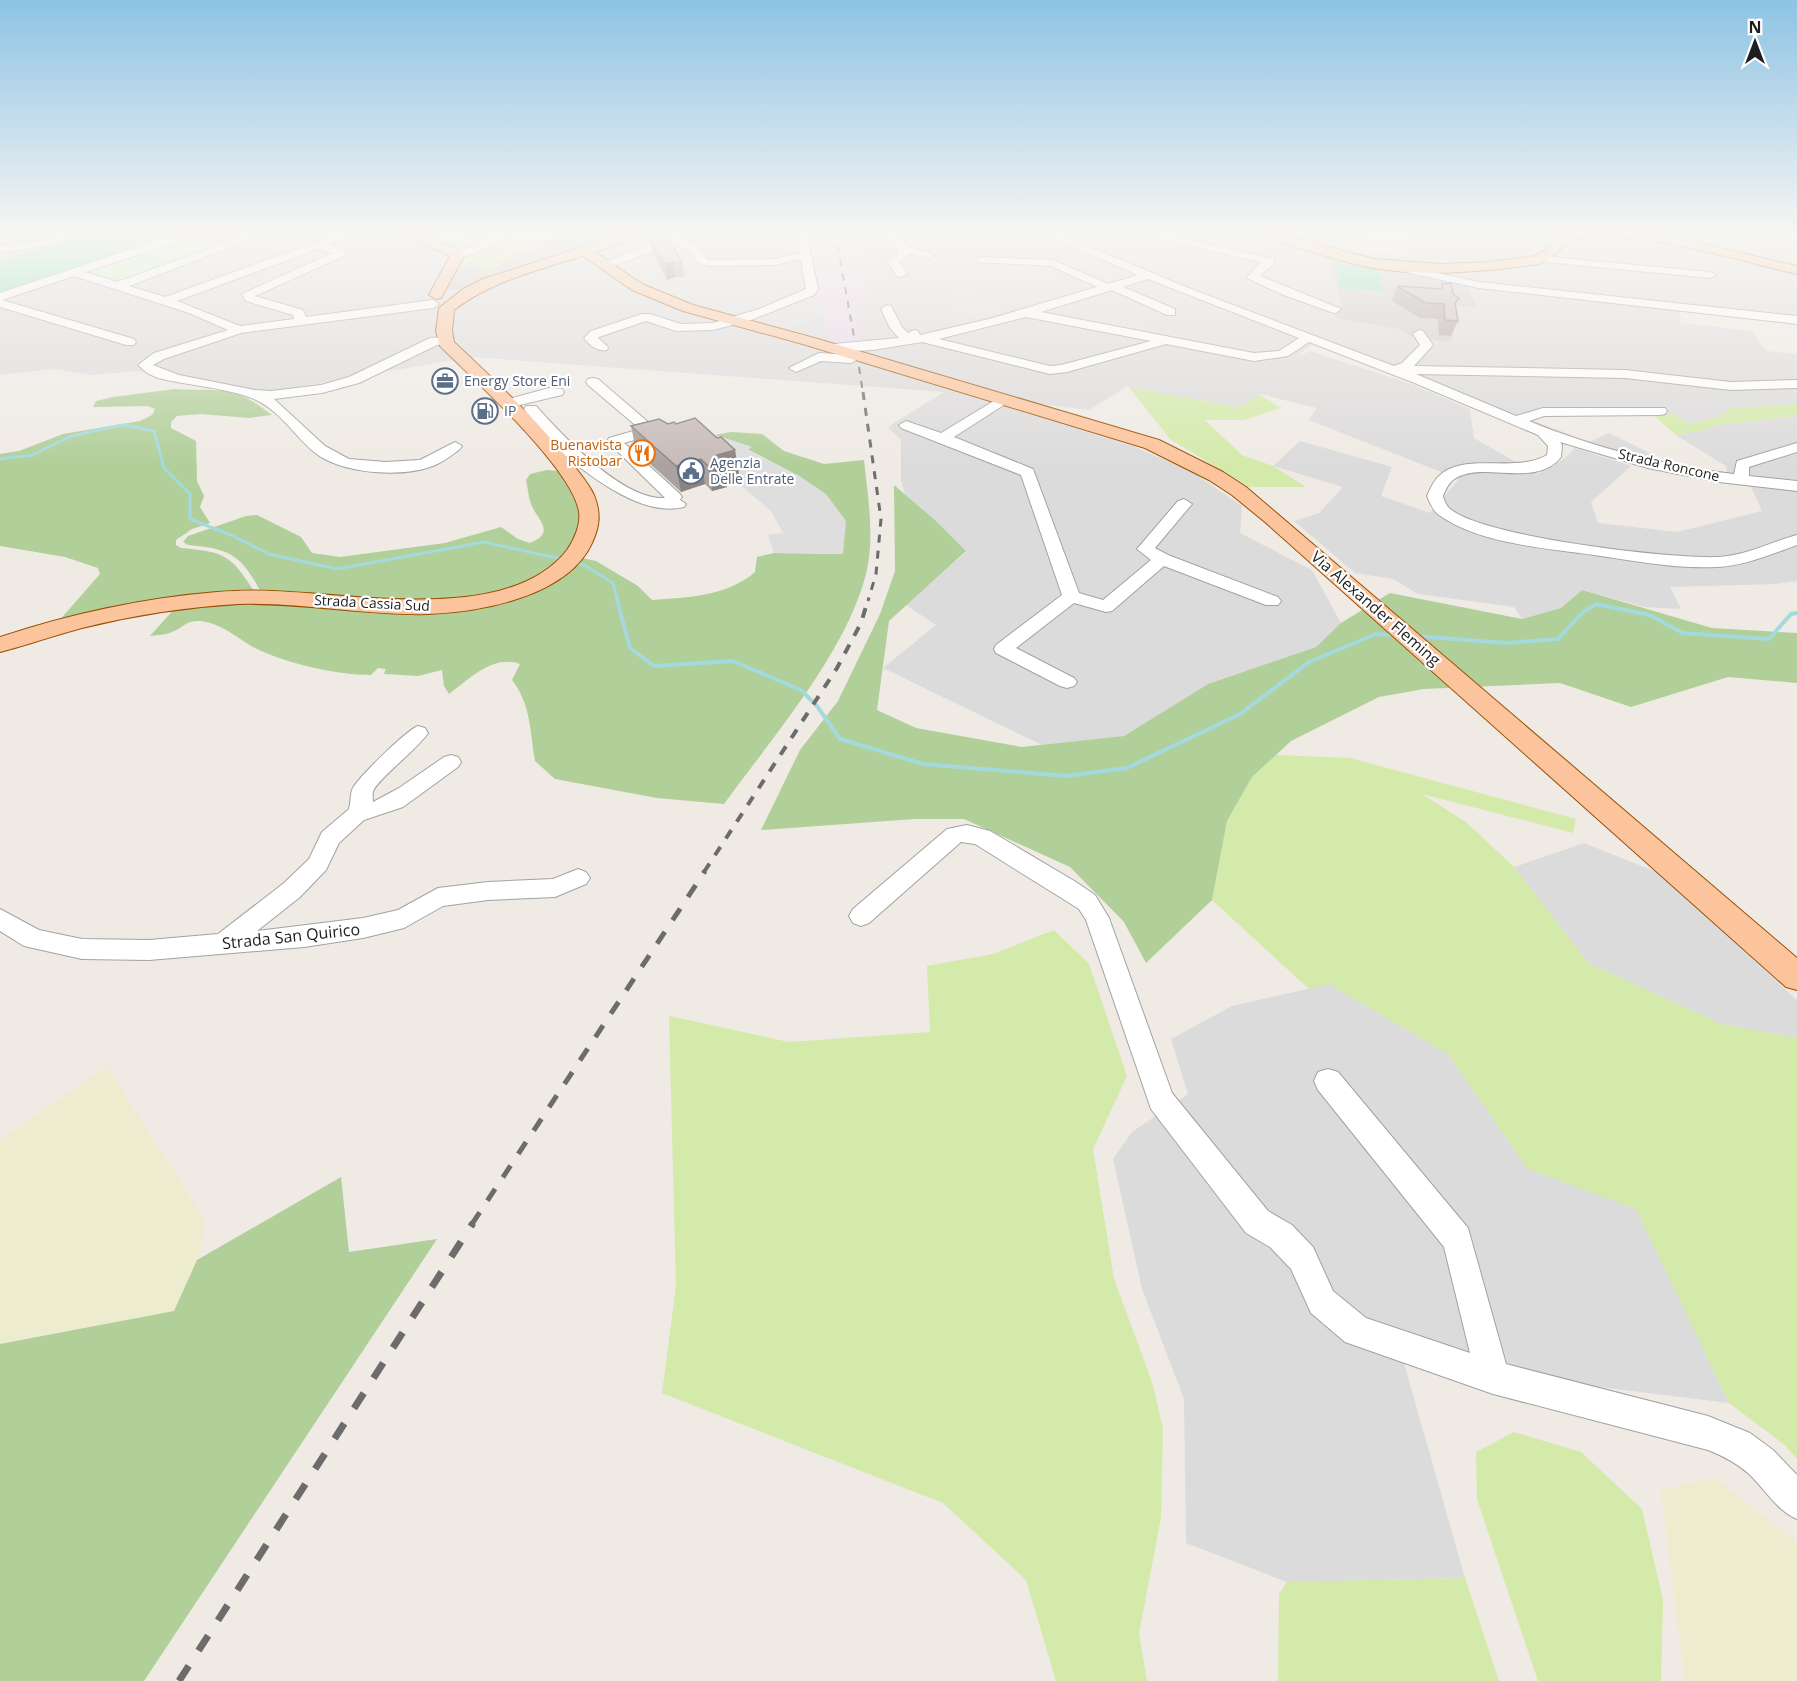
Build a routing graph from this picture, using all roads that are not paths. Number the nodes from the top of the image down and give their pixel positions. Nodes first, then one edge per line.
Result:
1 (20, 310) edge
2 (24, 310) edge
3 (195, 310) edge
4 (289, 310) edge
5 (438, 310) edge
6 (447, 310) edge
7 (697, 310) edge
8 (763, 310) edge
9 (888, 310) edge
10 (1045, 310) edge
11 (1167, 310) edge
12 (1239, 310) edge
13 (1710, 310) edge
14 (1041, 312) junction
15 (1171, 312) dead end
16 (0, 316) edge
17 (437, 319) junction
18 (1797, 320) edge
19 (301, 321) junction
20 (734, 321) junction
21 (896, 328) junction
22 (239, 330) junction
23 (950, 332) junction
24 (1419, 334) dead end
25 (1307, 337) junction
26 (918, 338) junction
27 (1165, 340) junction
28 (130, 342) dead end
29 (949, 346) junction
30 (602, 347) dead end
31 (875, 353) junction
32 (796, 368) dead end
33 (1394, 370) junction
34 (593, 382) dead end
35 (1797, 384) edge
36 (557, 391) dead end
37 (254, 394) junction
38 (1002, 400) junction
39 (507, 404) junction
40 (531, 409) dead end
41 (1660, 411) dead end
42 (1516, 420) junction
43 (906, 425) dead end
44 (1543, 432) junction
45 (943, 438) junction
46 (455, 446) dead end
47 (1797, 447) edge
48 (616, 451) dead end
49 (561, 452) junction
50 (1741, 480) junction
51 (613, 484) junction
52 (1797, 486) edge
53 (662, 504) junction
54 (680, 504) dead end
55 (1184, 504) dead end
56 (1797, 540) edge
57 (1162, 560) junction
58 (1071, 596) junction
59 (1272, 601) dead end
60 (0, 645) edge
61 (1067, 682) dead end
62 (418, 733) dead end
63 (451, 762) dead end
64 (358, 813) junction
65 (578, 878) dead end
66 (861, 916) dead end
67 (0, 920) edge
68 (223, 944) junction
69 (1797, 977) edge
70 (1328, 1081) dead end
71 (1493, 1377) junction
72 (1797, 1501) edge

1 - 16 street
2 - 28 street
3 - 22 street
4 - 19 street
5 - 17 main road
6 - 17 main road
7 - 20 main road, Via Alexander Fleming
8 - 20 street
9 - 21 street
10 - 14 street
11 - 15 street
12 - 25 street, Strada Roncone
13 - 18 street
14 - 23 street
14 - 27 street
17 - 19 street
17 - 37 street
17 - 39 main road, Strada Cassia Sud
19 - 22 street
20 - 30 street
20 - 31 main road, Via Alexander Fleming
21 - 26 street
21 - 31 street
22 - 37 street
23 - 26 street
23 - 29 street
24 - 33 street
25 - 27 street
25 - 33 street, Strada Roncone
26 - 29 street
26 - 31 street
27 - 29 street
31 - 32 street
31 - 38 main road, Via Alexander Fleming
33 - 35 street
33 - 42 street, Strada Roncone
34 - 53 street
36 - 39 street
37 - 46 street
38 - 45 street
38 - 69 main road, Via Alexander Fleming
39 - 49 main road, Strada Cassia Sud
40 - 49 street
41 - 42 street
42 - 44 street, Strada Roncone
43 - 45 street
44 - 50 street, Strada Roncone
44 - 56 street
45 - 58 street
47 - 50 street
48 - 51 street
49 - 51 street
49 - 60 main road, Strada Cassia Sud
50 - 52 street, Strada Roncone
51 - 53 street
53 - 54 street
55 - 57 street
57 - 58 street
57 - 59 street
58 - 61 street
62 - 64 street
63 - 64 street
64 - 68 street
65 - 68 street, Strada San Quirico
66 - 71 street
67 - 68 street, Strada San Quirico
70 - 71 street
71 - 72 street

